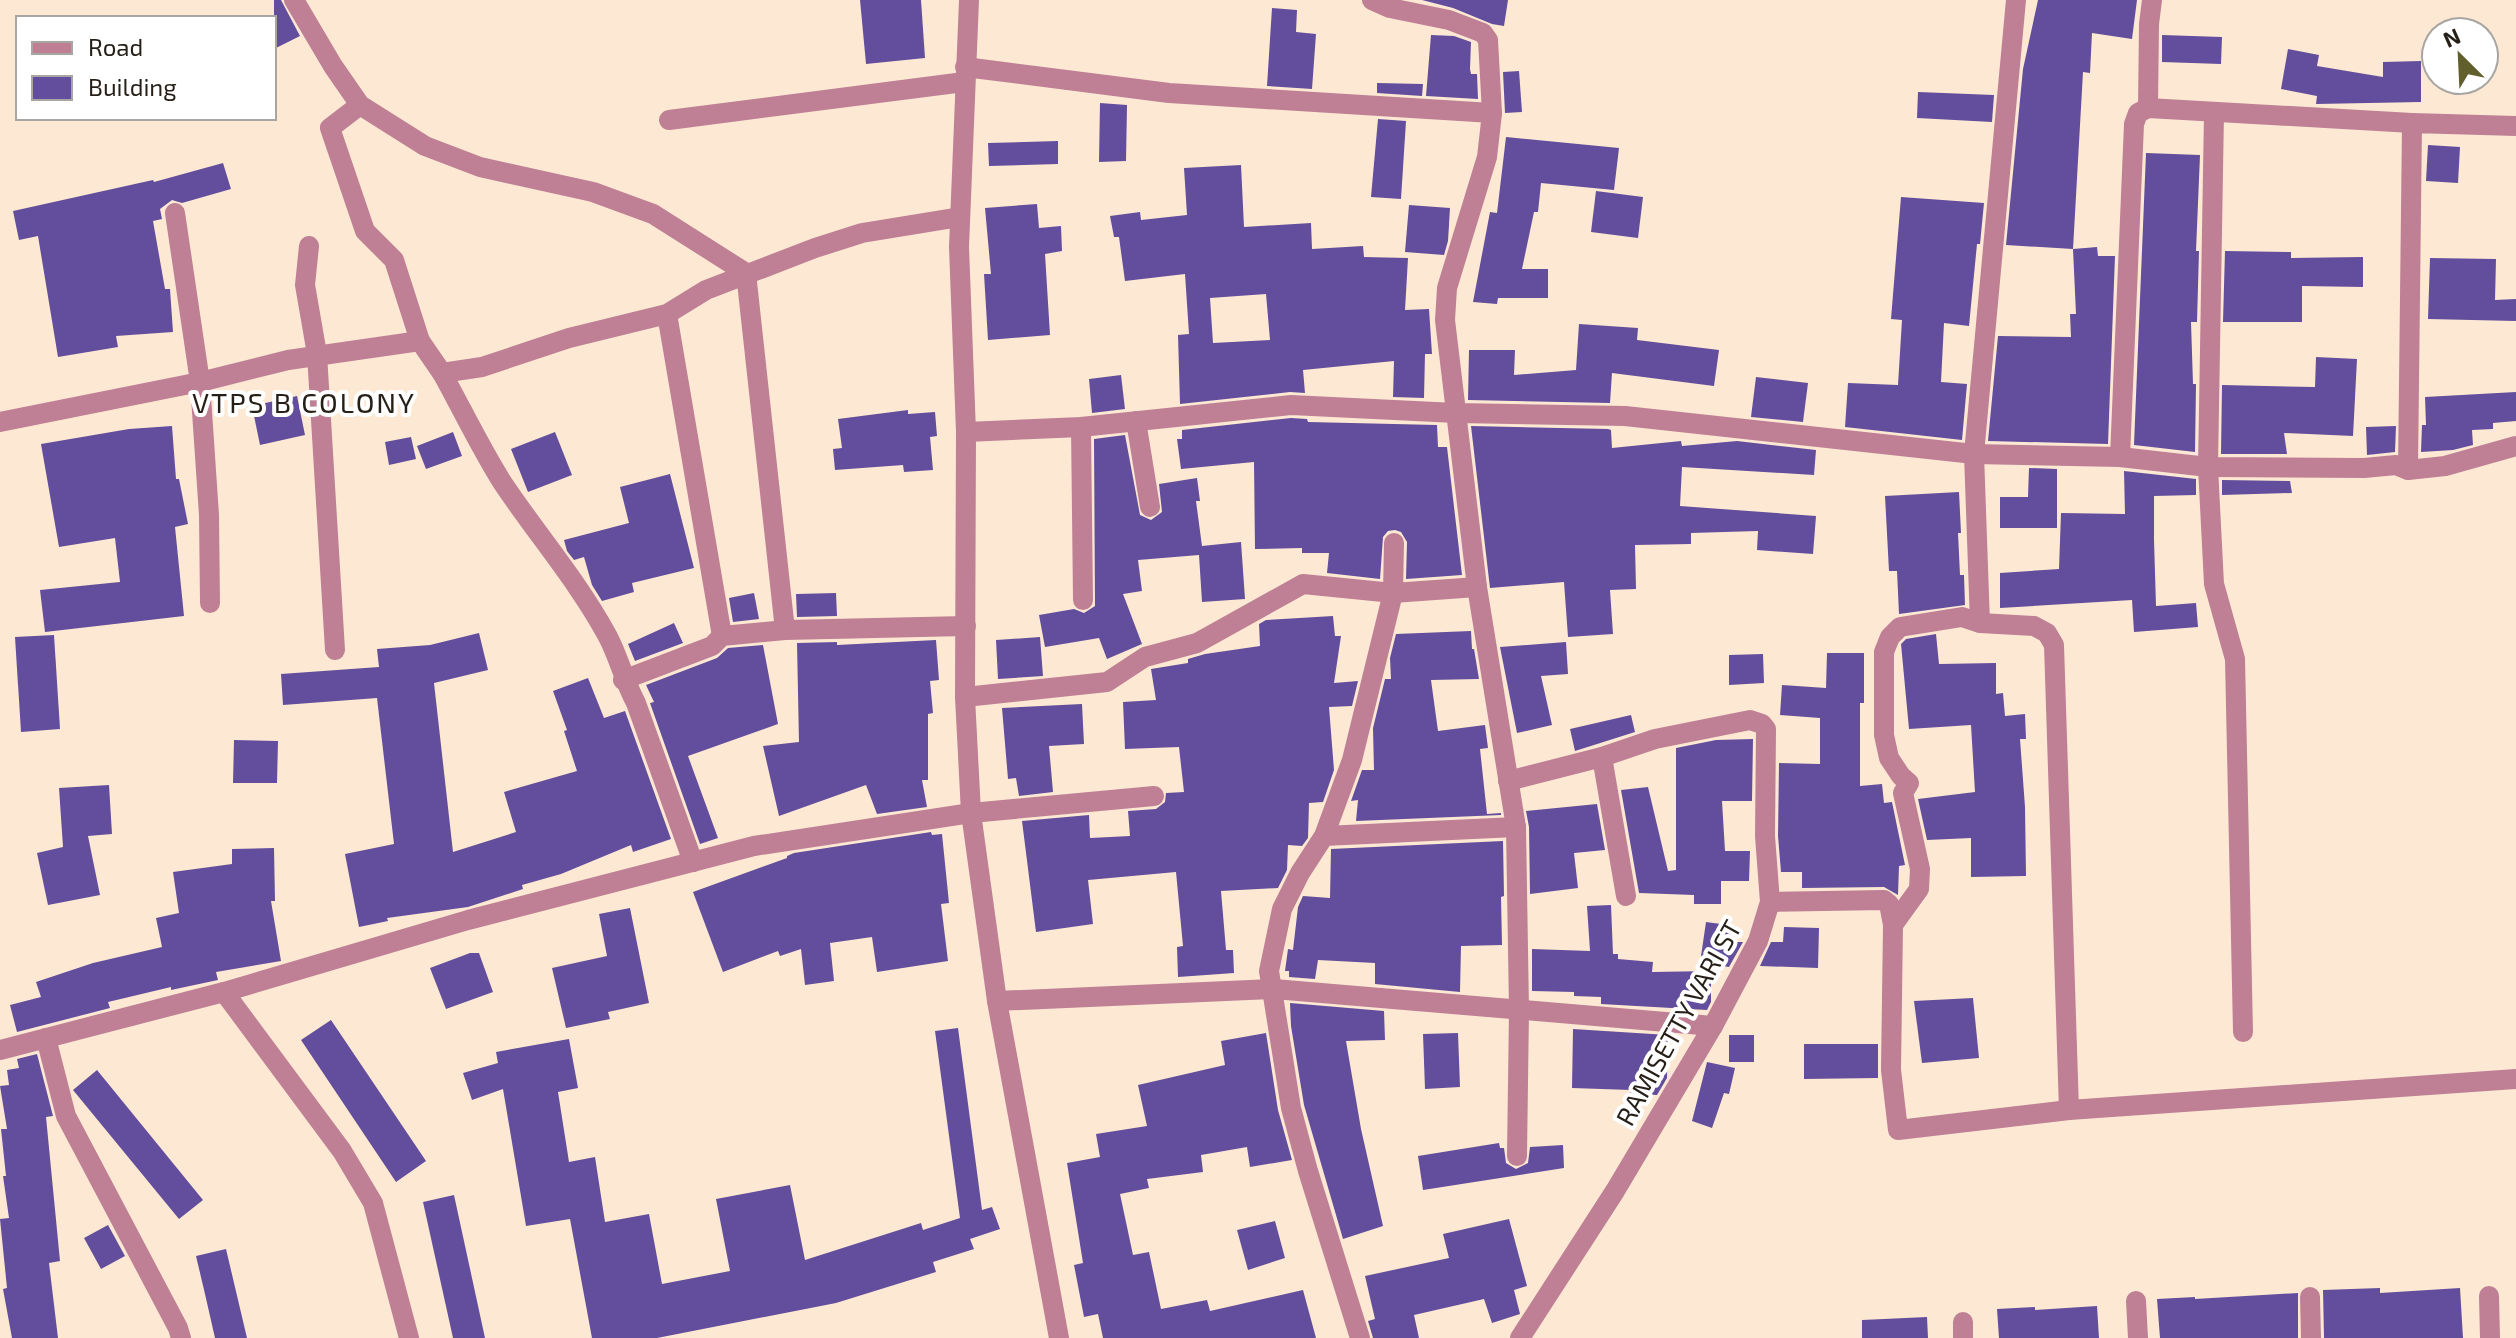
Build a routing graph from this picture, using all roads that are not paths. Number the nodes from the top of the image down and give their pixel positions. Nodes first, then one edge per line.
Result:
1 (294, 0) edge
2 (969, 0) edge
3 (1372, 0) edge
4 (2016, 0) edge
5 (2152, 0) edge
6 (964, 74) junction
7 (360, 105) junction
8 (2148, 108) junction
9 (1492, 113) junction
10 (2214, 113) junction
11 (669, 120) dead end
12 (2412, 123) junction
13 (2516, 126) edge
14 (175, 213) dead end
15 (960, 217) junction
16 (309, 246) dead end
17 (746, 273) junction
18 (667, 314) junction
19 (420, 341) junction
20 (317, 354) junction
21 (442, 373) junction
22 (200, 382) junction
23 (1456, 413) junction
24 (1136, 421) junction
25 (0, 422) edge
26 (1081, 427) junction
27 (966, 432) junction
28 (2516, 446) edge
29 (1974, 454) junction
30 (2120, 457) junction
31 (2208, 467) junction
32 (2408, 470) junction
33 (1150, 507) dead end
34 (1394, 543) dead end
35 (1477, 587) junction
36 (1393, 593) junction
37 (1083, 600) dead end
38 (210, 603) dead end
39 (1980, 623) junction
40 (966, 626) junction
41 (785, 630) junction
42 (722, 636) junction
43 (335, 650) dead end
44 (623, 680) junction
45 (965, 697) junction
46 (1602, 757) junction
47 (1508, 781) junction
48 (1154, 796) dead end
49 (971, 813) junction
50 (1516, 827) junction
51 (1324, 836) junction
52 (693, 862) junction
53 (1626, 896) dead end
54 (1770, 902) junction
55 (1893, 925) junction
56 (1274, 989) junction
57 (224, 992) junction
58 (997, 1001) junction
59 (1519, 1010) junction
60 (1713, 1026) junction
61 (2243, 1032) dead end
62 (46, 1038) junction
63 (0, 1050) edge
64 (2516, 1079) edge
65 (2069, 1110) junction
66 (1517, 1156) dead end
67 (2489, 1296) dead end
68 (2310, 1297) dead end
69 (2136, 1301) dead end
70 (181, 1338) edge
71 (409, 1338) edge
72 (1059, 1338) edge
73 (1360, 1338) edge
74 (1520, 1338) edge
75 (2138, 1338) edge
76 (2311, 1338) edge
77 (2490, 1338) edge

1 - 7 street
2 - 6 street
3 - 9 street
4 - 29 street
5 - 8 street
6 - 9 street
6 - 11 street
6 - 15 street
7 - 17 street
7 - 19 street
8 - 10 street
8 - 30 street
9 - 23 street
10 - 12 street
10 - 31 street
12 - 13 street
12 - 32 street
14 - 22 street
15 - 17 street
15 - 27 street
16 - 20 street
17 - 18 street
17 - 41 street
18 - 21 street
18 - 42 street
19 - 20 street
19 - 21 street
20 - 22 street
20 - 43 street
21 - 44 street
22 - 25 street
22 - 38 street
23 - 24 street
23 - 29 street
23 - 35 street
24 - 26 street
24 - 33 street
26 - 27 street
26 - 37 street
27 - 40 street
28 - 32 street
29 - 30 street
29 - 39 street
30 - 31 street
31 - 32 street
31 - 61 street
34 - 36 street
35 - 36 street
35 - 47 street
36 - 45 street
36 - 51 street
39 - 55 street
39 - 65 street
40 - 41 street
40 - 45 street
41 - 42 street
42 - 44 street
44 - 52 street
45 - 49 street
46 - 47 street, RAMISETTY VARI ST
46 - 53 street
46 - 54 street, RAMISETTY VARI ST
47 - 50 street
48 - 49 street
49 - 52 street
49 - 58 street
50 - 51 street
50 - 59 street
51 - 56 street
52 - 57 street
54 - 55 street
54 - 60 street, RAMISETTY VARI ST
55 - 65 street
56 - 58 street
56 - 59 street
56 - 73 street
57 - 62 street
57 - 71 street
58 - 72 street
59 - 60 street
59 - 66 street
60 - 74 street, RAMISETTY VARI ST
62 - 63 street
62 - 70 street
64 - 65 street
67 - 77 street
68 - 76 street
69 - 75 street

